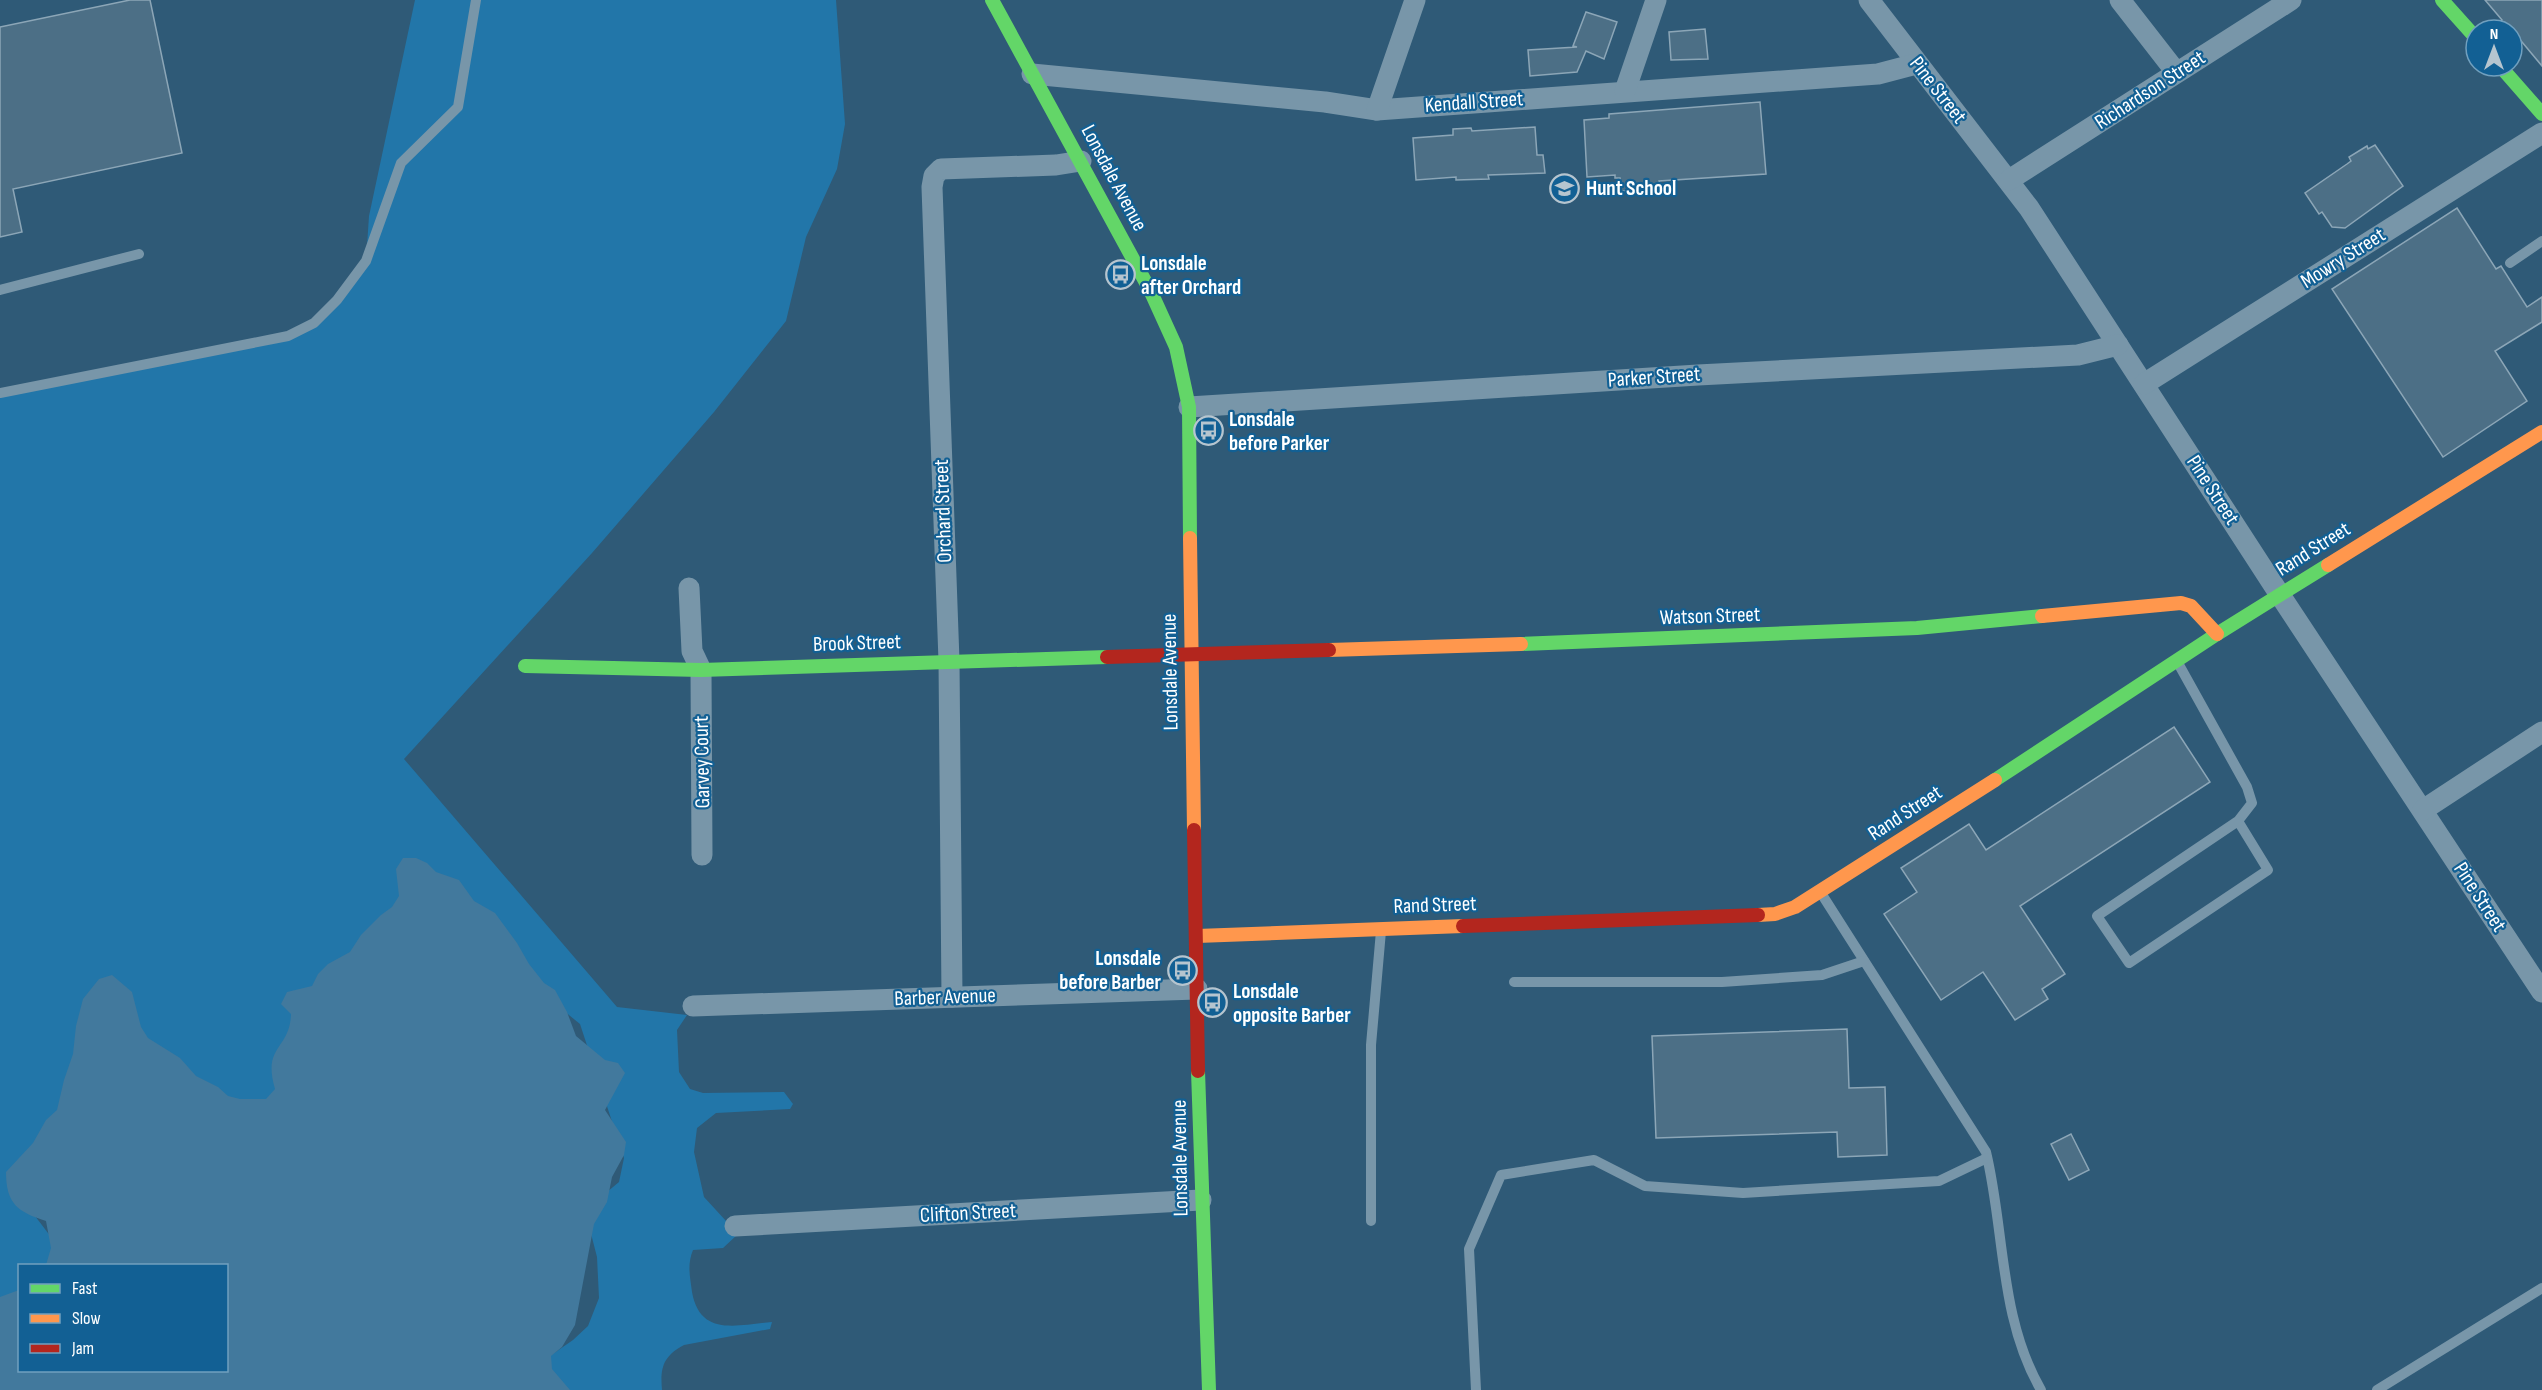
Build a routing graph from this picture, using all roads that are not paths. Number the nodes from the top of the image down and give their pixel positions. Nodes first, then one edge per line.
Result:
1 (476, 0) edge
2 (992, 0) edge
3 (1415, 0) edge
4 (1656, 0) edge
5 (1869, 0) edge
6 (2291, 0) edge
7 (2444, 0) edge
8 (2124, 2) edge
9 (2464, 24) edge
10 (1916, 64) junction
11 (2176, 72) junction
12 (1032, 74) junction
13 (2517, 78) edge
14 (2534, 90) edge
15 (1625, 91) junction
16 (1377, 110) junction
17 (2542, 114) edge
18 (2542, 133) edge
19 (1081, 161) junction
20 (2009, 180) junction
21 (2542, 241) edge
22 (139, 254) dead end
23 (2510, 263) dead end
24 (0, 290) edge
25 (2118, 345) junction
26 (2144, 384) junction
27 (0, 393) edge
28 (1189, 407) junction
29 (2542, 432) edge
30 (688, 588) dead end
31 (2280, 595) junction
32 (2217, 634) junction
33 (1190, 656) junction
34 (2176, 660) junction
35 (949, 662) junction
36 (525, 666) dead end
37 (701, 670) junction
38 (2542, 732) edge
39 (2423, 810) junction
40 (2238, 821) junction
41 (702, 855) dead end
42 (1821, 892) junction
43 (1382, 928) junction
44 (1197, 936) junction
45 (1864, 961) junction
46 (1514, 981) dead end
47 (1197, 988) junction
48 (2542, 992) edge
49 (952, 997) junction
50 (693, 1006) dead end
51 (1987, 1158) junction
52 (1201, 1200) junction
53 (1371, 1221) dead end
54 (735, 1226) dead end
55 (2542, 1288) edge
56 (1209, 1390) edge
57 (1476, 1390) edge
58 (2041, 1390) edge
59 (2377, 1390) edge

1 - 27 lane
2 - 12 street, Lonsdale Avenue
3 - 16 street
4 - 15 street
5 - 10 street, Pine Street
6 - 11 street, Richardson Street
7 - 9 street
8 - 11 street
10 - 15 street, Kendall Street
10 - 20 street, Pine Street
11 - 20 street, Richardson Street
12 - 16 street, Kendall Street
12 - 19 street, Lonsdale Avenue
13 - 14 street
14 - 17 street
15 - 16 street, Kendall Street
18 - 26 street, Mowry Street
19 - 28 street, Lonsdale Avenue
19 - 35 street, Orchard Street
20 - 25 street, Pine Street
21 - 23 lane
22 - 24 lane
25 - 26 street, Pine Street
25 - 28 street, Parker Street
26 - 31 street, Pine Street
28 - 33 street, Lonsdale Avenue
29 - 31 street, Rand Street
30 - 37 street, Garvey Court
31 - 32 street, Rand Street
31 - 39 street, Pine Street
32 - 33 street, Watson Street
32 - 34 street, Rand Street
33 - 35 street, Brook Street
33 - 44 street, Lonsdale Avenue
34 - 40 lane
34 - 42 street, Rand Street
35 - 37 street, Brook Street
35 - 49 street, Orchard Street
36 - 37 street, Brook Street
37 - 41 street, Garvey Court
38 - 39 street
39 - 48 street, Pine Street
40 - 40 lane
42 - 43 street, Rand Street
42 - 45 lane
43 - 44 street, Rand Street
43 - 53 lane
44 - 47 street, Lonsdale Avenue
45 - 46 lane
45 - 51 lane
47 - 49 street, Barber Avenue
47 - 52 street, Lonsdale Avenue
49 - 50 street, Barber Avenue
51 - 57 lane
51 - 58 lane
52 - 54 street, Clifton Street
52 - 56 street, Lonsdale Avenue
55 - 59 lane

